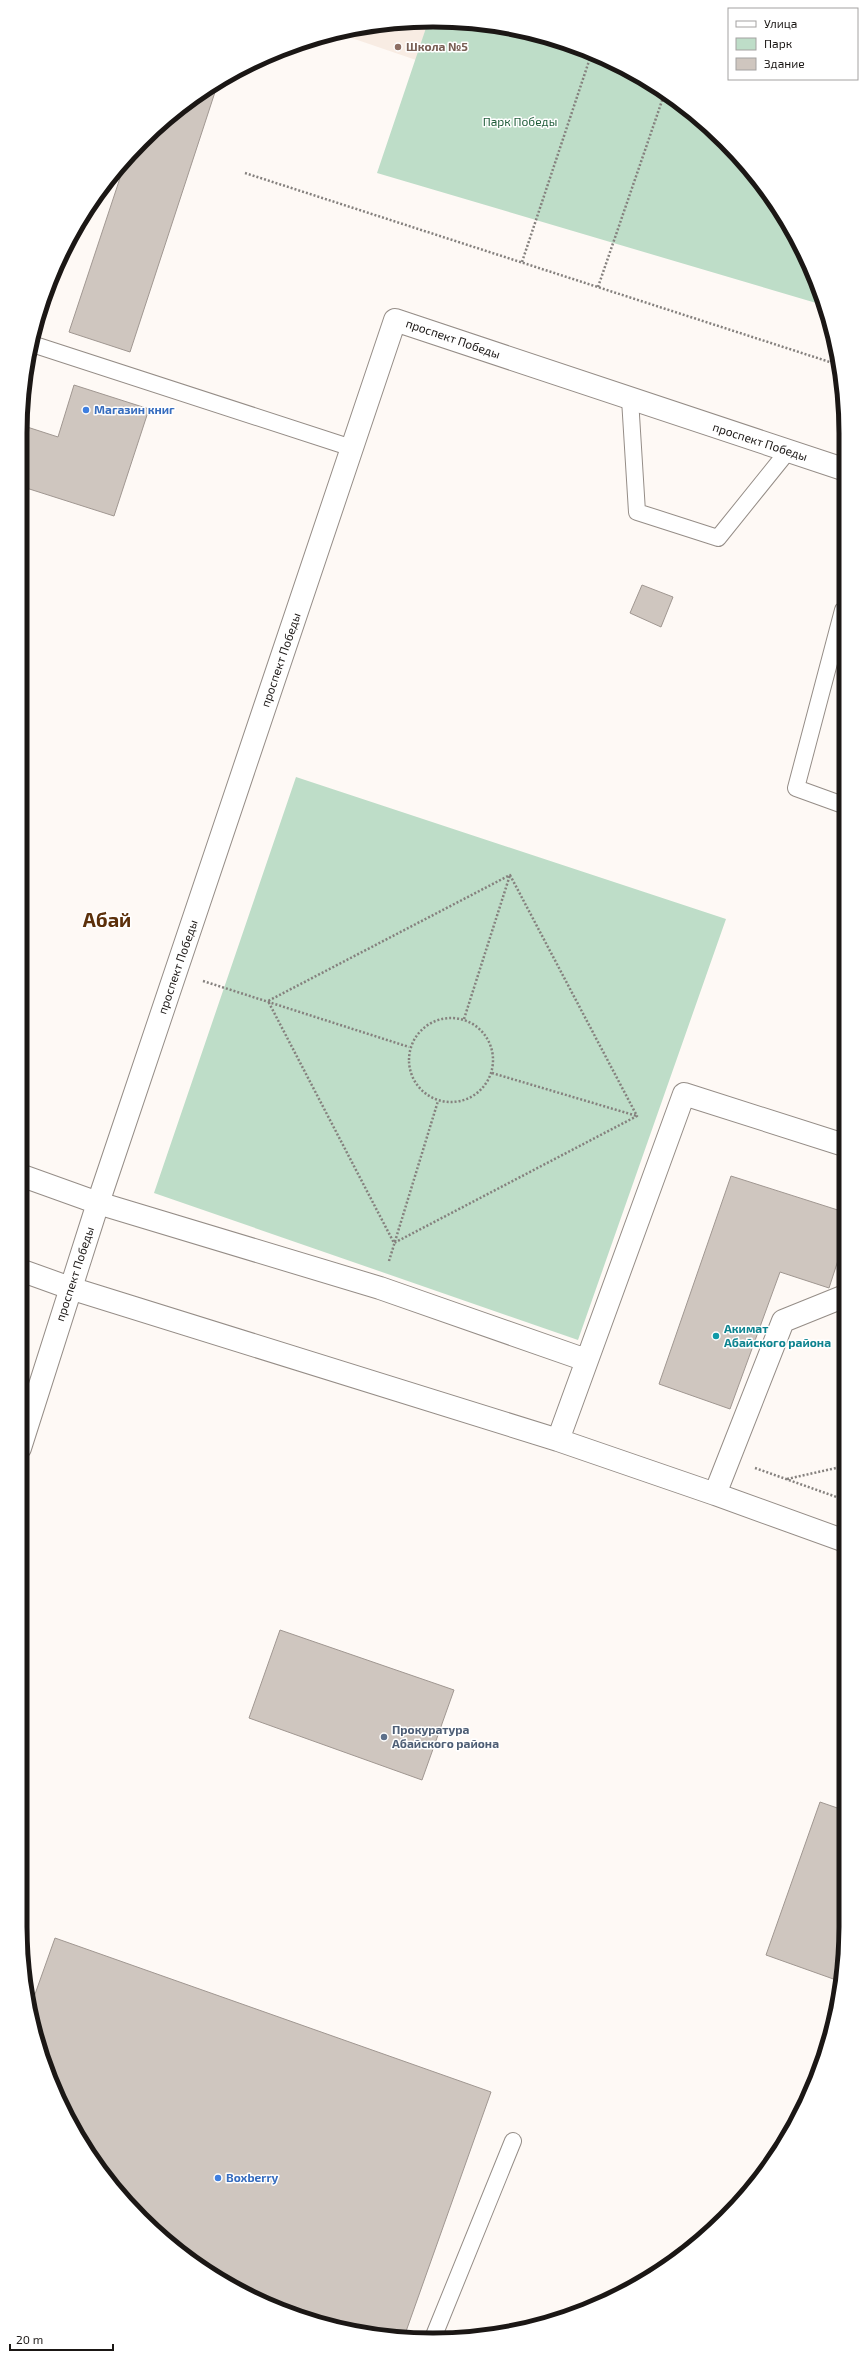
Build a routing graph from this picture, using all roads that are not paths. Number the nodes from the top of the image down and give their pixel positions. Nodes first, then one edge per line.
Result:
1 (37, 346) edge
2 (630, 399) junction
3 (352, 448) junction
4 (788, 451) junction
5 (839, 468) edge
6 (839, 625) edge
7 (839, 804) edge
8 (839, 1143) edge
9 (27, 1178) edge
10 (98, 1203) junction
11 (27, 1273) edge
12 (70, 1288) junction
13 (839, 1298) edge
14 (586, 1360) junction
15 (27, 1426) edge
16 (558, 1440) junction
17 (714, 1494) junction
18 (839, 1539) edge
19 (512, 2141) dead end
20 (435, 2333) edge

1 - 3 lane
2 - 3 street, проспект Победы
2 - 4 street, проспект Победы
2 - 4 lane
3 - 10 street, проспект Победы
4 - 5 street, проспект Победы
6 - 7 lane
8 - 14 street
9 - 10 street
10 - 12 street, проспект Победы
10 - 14 street
11 - 12 street
12 - 15 street, проспект Победы
12 - 16 street
13 - 17 street
14 - 16 street
16 - 17 street
17 - 18 street
19 - 20 lane

